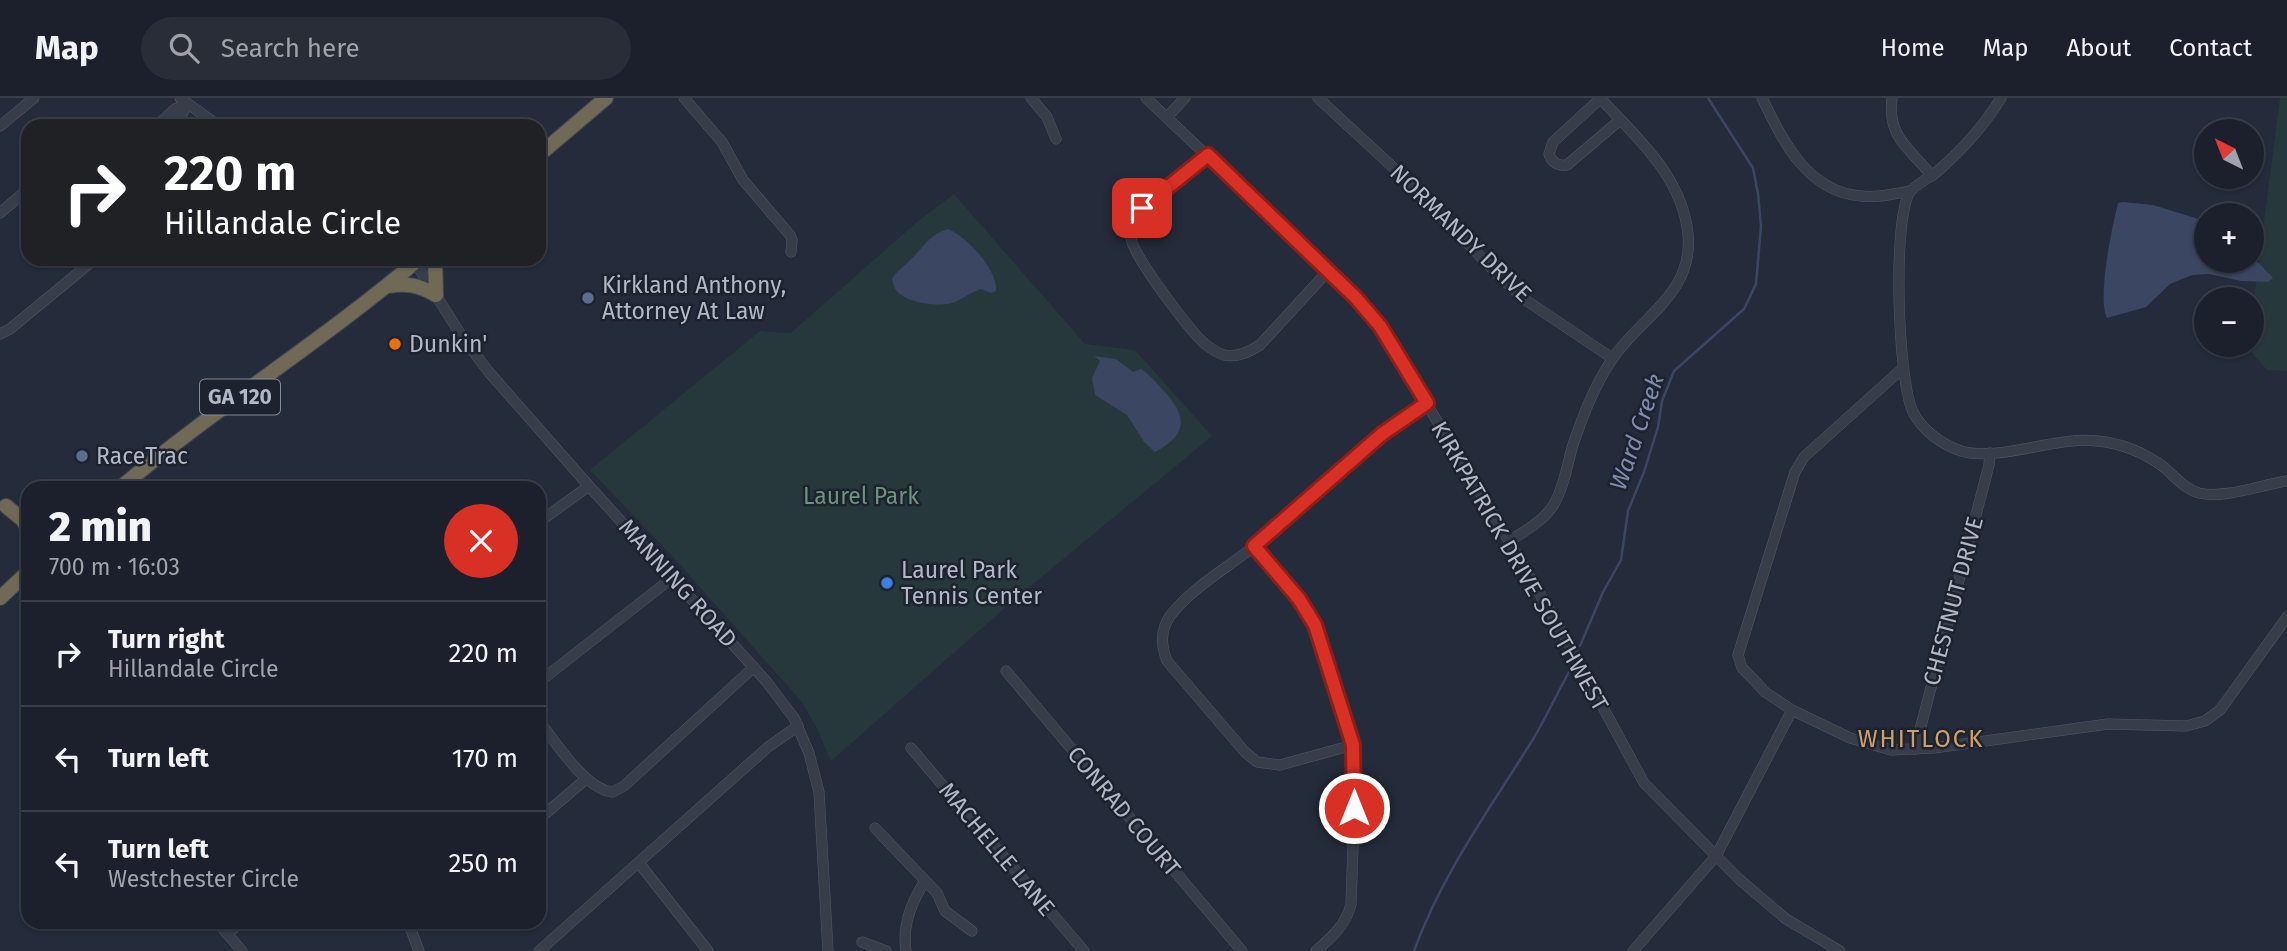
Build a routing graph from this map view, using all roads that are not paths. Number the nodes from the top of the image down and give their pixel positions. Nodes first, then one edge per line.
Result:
1 (34, 98) edge
2 (606, 98) edge
3 (684, 98) edge
4 (1031, 98) edge
5 (1146, 98) edge
6 (1185, 98) edge
7 (1318, 98) edge
8 (1600, 98) edge
9 (1762, 98) edge
10 (1892, 98) edge
11 (2001, 98) edge
12 (184, 101) edge
13 (1167, 117) junction
14 (164, 119) edge
15 (178, 119) edge
16 (209, 119) edge
17 (1620, 120) junction
18 (0, 126) edge
19 (1056, 139) dead end
20 (546, 149) edge
21 (1208, 155) junction
22 (1932, 176) junction
23 (1910, 191) junction
24 (21, 196) edge
25 (0, 213) edge
26 (791, 252) dead end
27 (86, 266) edge
28 (409, 266) edge
29 (419, 266) edge
30 (435, 266) edge
31 (1328, 271) junction
32 (387, 286) junction
33 (436, 295) junction
34 (0, 334) edge
35 (1612, 358) junction
36 (1903, 368) junction
37 (1427, 403) junction
38 (1990, 453) junction
39 (129, 481) edge
40 (2287, 481) edge
41 (589, 486) junction
42 (3, 505) edge
43 (21, 511) edge
44 (546, 517) edge
45 (21, 518) edge
46 (1509, 541) junction
47 (1254, 546) junction
48 (21, 578) edge
49 (672, 578) junction
50 (0, 598) edge
51 (2287, 617) edge
52 (754, 667) junction
53 (1006, 671) dead end
54 (546, 677) edge
55 (1792, 710) junction
56 (798, 726) junction
57 (546, 730) edge
58 (1353, 745) junction
59 (911, 748) dead end
60 (1915, 749) junction
61 (586, 779) junction
62 (546, 813) edge
63 (875, 828) dead end
64 (1716, 856) junction
65 (639, 863) junction
66 (925, 881) junction
67 (223, 929) edge
68 (233, 929) edge
69 (411, 929) edge
70 (972, 931) dead end
71 (227, 934) junction
72 (863, 942) dead end
73 (242, 951) edge
74 (419, 951) edge
75 (539, 951) edge
76 (708, 951) edge
77 (828, 951) edge
78 (886, 951) edge
79 (906, 951) edge
80 (1084, 951) edge
81 (1241, 951) edge
82 (1316, 951) edge
83 (1633, 951) edge
84 (1840, 951) edge

1 - 18 street
2 - 20 highway
3 - 26 street
4 - 19 street
5 - 13 street, KIRKPATRICK DRIVE SOUTHWEST
6 - 13 street
7 - 35 street, NORMANDY DRIVE
8 - 17 street
8 - 17 street
9 - 23 street
10 - 22 street
11 - 22 street
12 - 14 street
12 - 15 street
12 - 16 street
13 - 21 street, KIRKPATRICK DRIVE SOUTHWEST
17 - 35 street
21 - 31 street, KIRKPATRICK DRIVE SOUTHWEST
21 - 31 street
22 - 23 street
23 - 36 street
24 - 25 street
27 - 34 street
28 - 32 highway, GA 120
29 - 33 street, MANNING ROAD
30 - 33 highway
31 - 37 street, KIRKPATRICK DRIVE SOUTHWEST
32 - 33 highway
32 - 39 highway, GA 120
33 - 41 street, MANNING ROAD
35 - 46 street
36 - 38 street
36 - 55 street
37 - 46 street, KIRKPATRICK DRIVE SOUTHWEST
37 - 47 street
38 - 40 street
38 - 60 street, CHESTNUT DRIVE
41 - 44 street
41 - 49 street, MANNING ROAD
42 - 43 street
42 - 45 highway
46 - 64 street, KIRKPATRICK DRIVE SOUTHWEST
47 - 58 street
47 - 58 street
48 - 50 highway
49 - 52 street, MANNING ROAD
49 - 54 street
51 - 60 street
52 - 56 street, MANNING ROAD
52 - 61 street
53 - 81 street, CONRAD COURT
55 - 60 street
55 - 64 street
56 - 65 street
56 - 77 street, MANNING ROAD
57 - 61 street
58 - 82 street
59 - 80 street, MACHELLE LANE
61 - 62 street
63 - 66 street
64 - 83 street
64 - 84 street, KIRKPATRICK DRIVE SOUTHWEST
65 - 75 street
65 - 76 street
66 - 70 street
66 - 79 street
67 - 71 street
68 - 71 street
69 - 74 street
71 - 73 street
72 - 78 street

